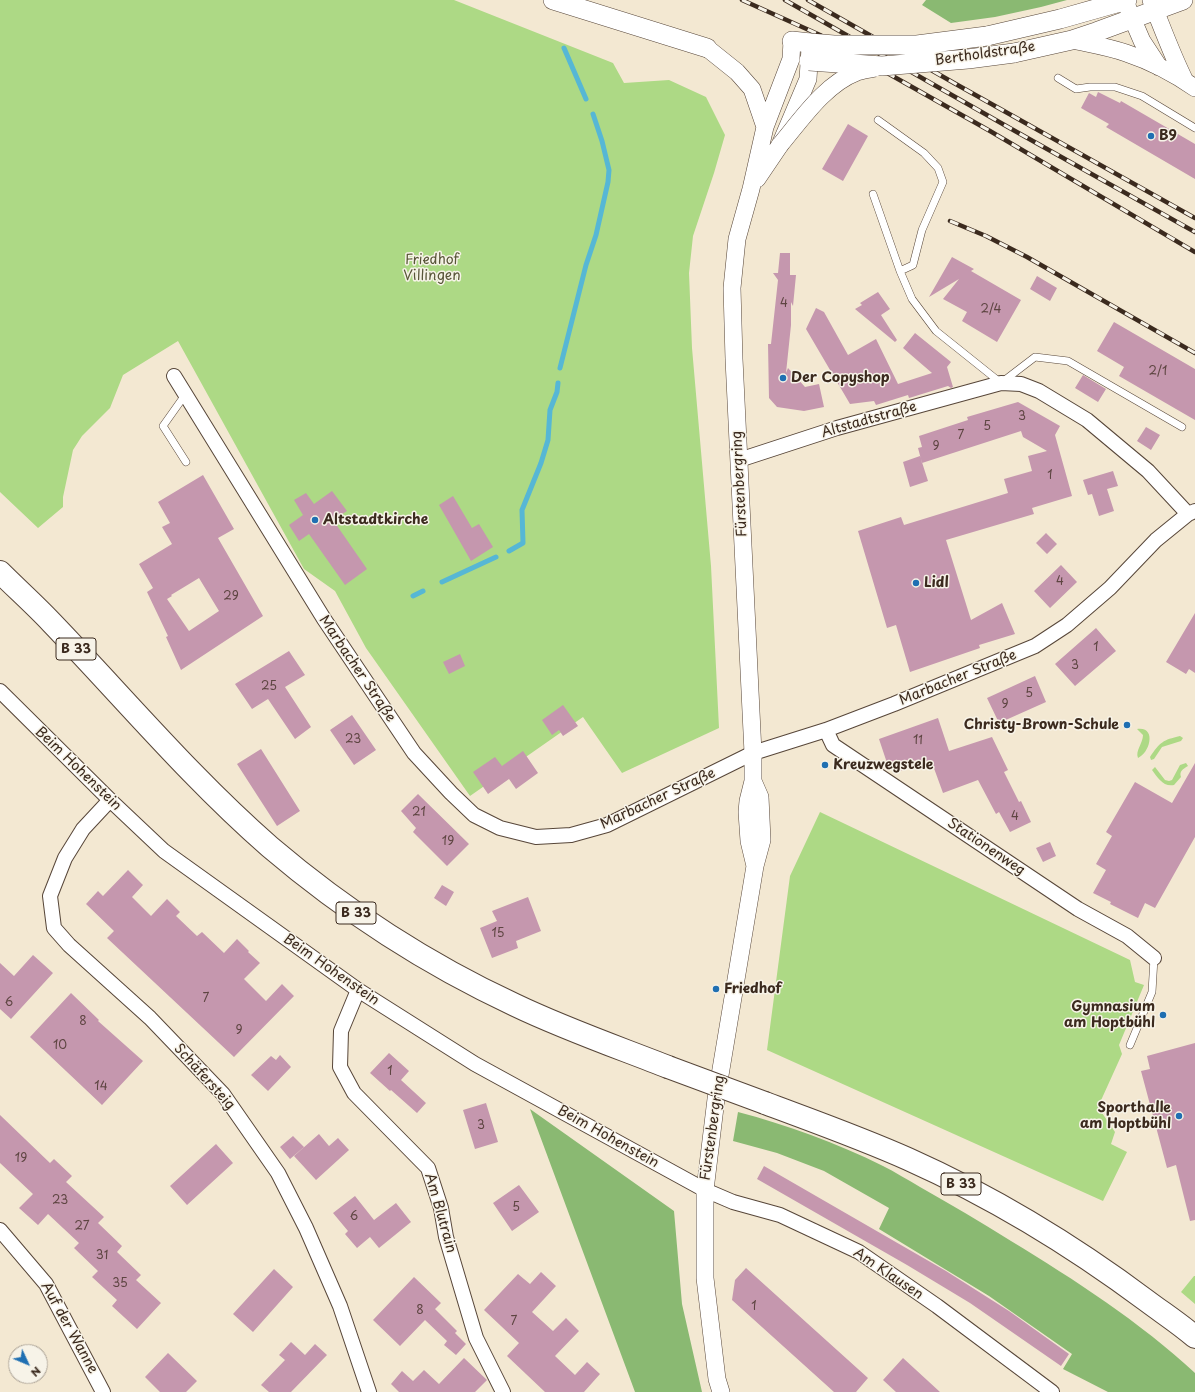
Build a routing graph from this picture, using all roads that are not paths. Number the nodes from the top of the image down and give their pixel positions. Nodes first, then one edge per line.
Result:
1 (553, 0) edge
2 (1126, 0) edge
3 (1183, 0) edge
4 (1153, 6) edge
5 (1133, 19) junction
6 (1072, 40) junction
7 (707, 48) joint
8 (804, 48) junction
9 (882, 66) junction
10 (1159, 67) junction
11 (1058, 78) dead end
12 (1190, 85) edge
13 (878, 120) dead end
14 (765, 127) junction
15 (1195, 128) edge
16 (780, 144) junction
17 (751, 189) junction
18 (873, 194) dead end
19 (900, 270) junction
20 (174, 376) dead end
21 (1001, 383) junction
22 (185, 395) junction
23 (1182, 427) dead end
24 (739, 460) junction
25 (186, 462) dead end
26 (1191, 512) edge
27 (0, 572) edge
28 (0, 691) edge
29 (826, 730) junction
30 (753, 753) junction
31 (110, 800) junction
32 (1154, 958) joint
33 (358, 990) junction
34 (1130, 1045) dead end
35 (705, 1190) junction
36 (0, 1230) edge
37 (1191, 1333) edge
38 (103, 1392) edge
39 (369, 1392) edge
40 (503, 1392) edge
41 (721, 1392) edge
42 (1052, 1392) edge

1 - 7 main road
2 - 5 street
2 - 8 main road, Bertholdstraße, bridge
3 - 4 main road, Bertholdstraße
4 - 5 main road, Bertholdstraße
4 - 12 street
5 - 6 main road, Bertholdstraße
5 - 10 street
6 - 9 main road, Bertholdstraße, bridge
6 - 10 street
7 - 14 street
8 - 9 main road, Bertholdstraße, bridge
8 - 14 street, Fürstenbergring
8 - 16 street, bridge
9 - 16 street, bridge
10 - 12 street
11 - 15 lane
13 - 19 lane
14 - 17 street, Fürstenbergring
16 - 17 street
17 - 24 street, Fürstenbergring
18 - 19 lane
19 - 21 lane
20 - 22 street, Marbacher Straße
21 - 23 lane
21 - 24 street, Altstadtstraße
21 - 26 street, Altstadtstraße
22 - 25 lane
22 - 30 street, Marbacher Straße
24 - 30 street, Fürstenbergring
26 - 29 street, Marbacher Straße
27 - 37 main road, B 33, bridge
28 - 31 street, Beim Hohenstein
29 - 30 street, Marbacher Straße
29 - 32 street, Stationenweg
30 - 35 street, Fürstenbergring
31 - 33 street, Beim Hohenstein
31 - 39 street, Schäfersteig
32 - 34 lane
33 - 35 street, Beim Hohenstein
33 - 40 street, Am Blutrain
35 - 41 street, Fürstenbergring
35 - 42 street, Am Klausen
36 - 38 street, Auf der Wanne

